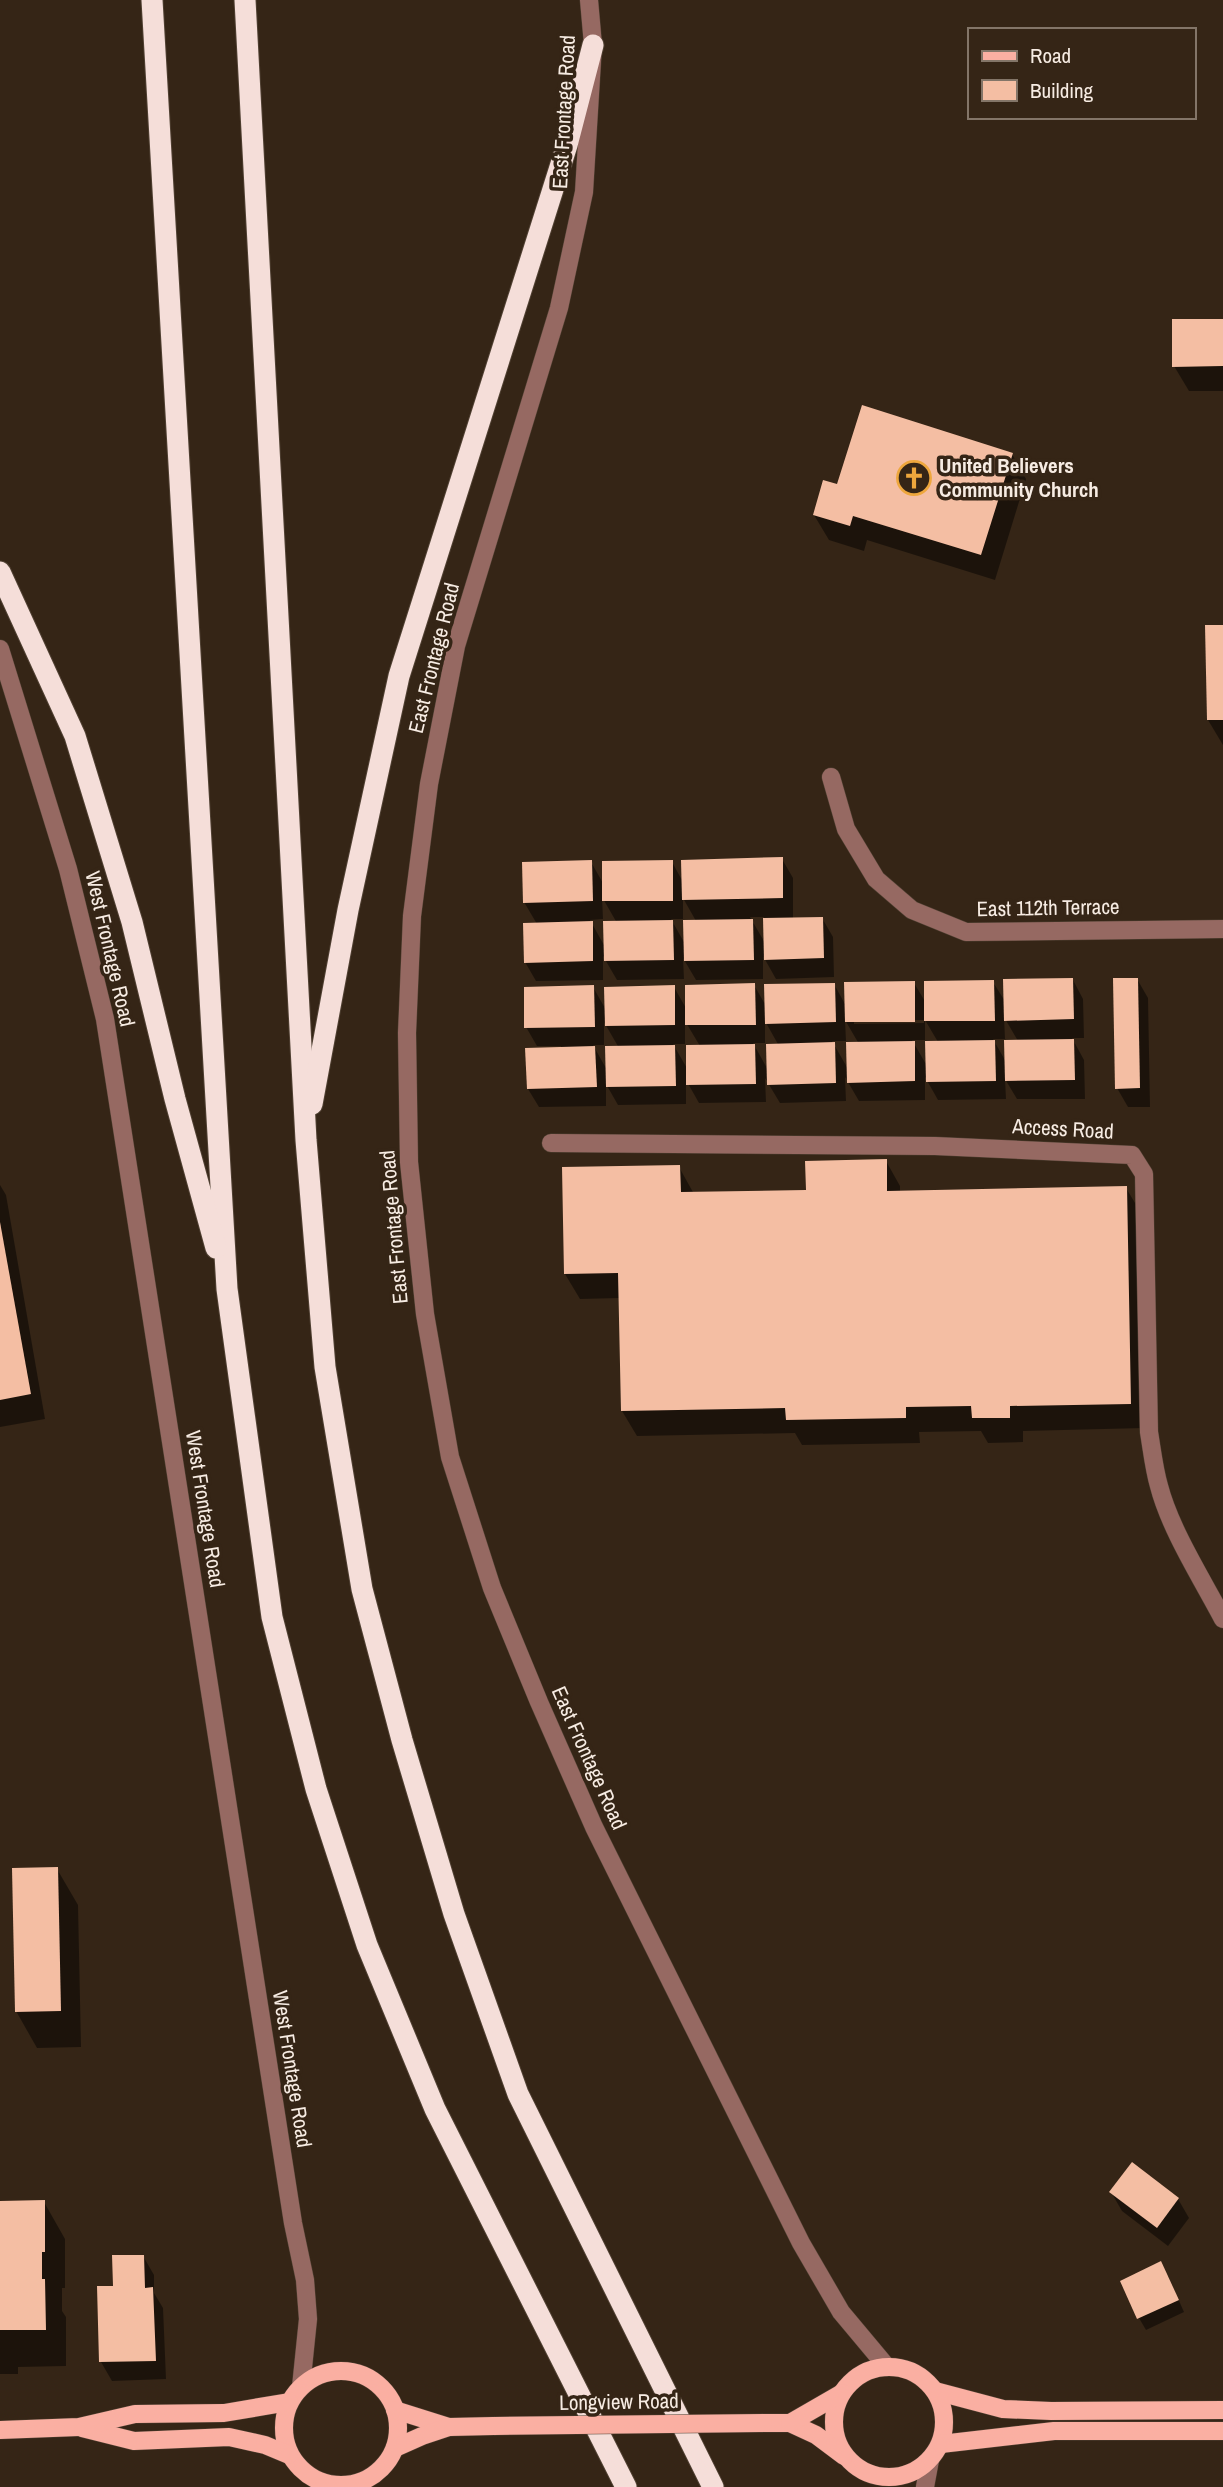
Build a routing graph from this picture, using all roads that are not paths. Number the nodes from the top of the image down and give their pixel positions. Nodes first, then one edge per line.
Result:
1 (152, 0) edge
2 (245, 0) edge
3 (589, 0) edge
4 (593, 45) junction
5 (0, 572) edge
6 (0, 649) edge
7 (831, 777) dead end
8 (1223, 929) edge
9 (306, 1140) junction
10 (551, 1143) dead end
11 (227, 1289) junction
12 (1223, 1619) edge
13 (887, 2367) junction
14 (301, 2387) junction
15 (935, 2391) junction
16 (842, 2393) junction
17 (289, 2402) junction
18 (395, 2410) junction
19 (1223, 2410) edge
20 (790, 2423) junction
21 (79, 2427) junction
22 (449, 2427) junction
23 (0, 2430) edge
24 (1223, 2431) edge
25 (941, 2444) junction
26 (395, 2448) junction
27 (289, 2455) junction
28 (848, 2460) junction
29 (930, 2460) junction
30 (335, 2486) edge
31 (626, 2487) edge
32 (713, 2487) edge
33 (925, 2487) edge

1 - 11 highway
2 - 9 highway
3 - 4 street, East Frontage Road
4 - 9 highway
4 - 13 street, East Frontage Road
5 - 11 highway
6 - 14 street, West Frontage Road
7 - 8 street, East 112th Terrace
9 - 32 highway
10 - 12 street, Access Road
11 - 31 highway
13 - 15 main road
13 - 16 main road
14 - 17 main road
14 - 18 main road
15 - 19 main road
15 - 25 main road
16 - 20 main road, Longview Road
16 - 28 main road
17 - 21 main road
17 - 27 main road
18 - 22 main road, Longview Road
18 - 26 main road
20 - 22 main road, Longview Road, bridge
20 - 28 main road, Longview Road
21 - 23 main road
21 - 27 main road
22 - 26 main road, Longview Road
24 - 25 main road
25 - 29 main road
26 - 30 main road
27 - 30 main road
28 - 29 main road
29 - 33 street

